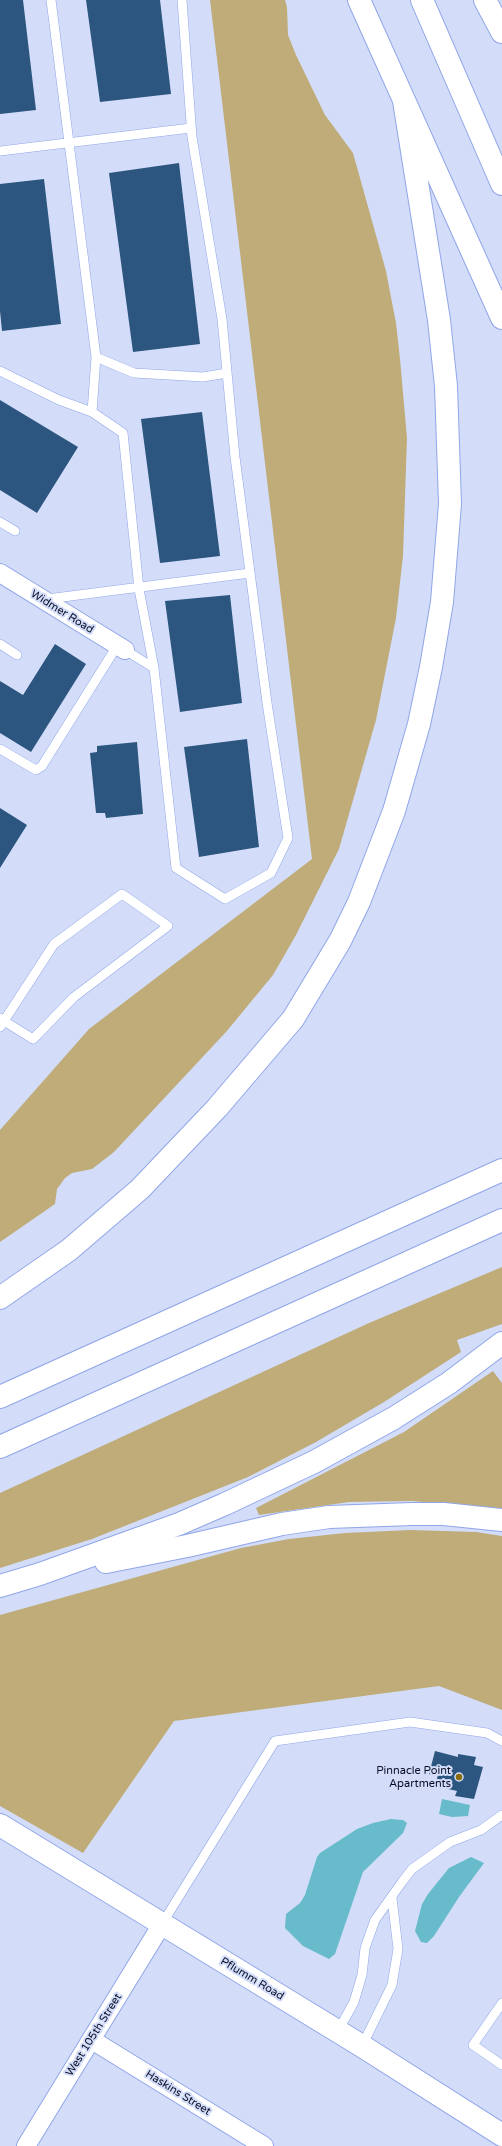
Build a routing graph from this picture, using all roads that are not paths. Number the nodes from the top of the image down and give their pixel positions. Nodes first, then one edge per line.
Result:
1 (52, 0) edge
2 (182, 0) edge
3 (359, 0) edge
4 (422, 0) edge
5 (485, 0) edge
6 (502, 32) edge
7 (404, 101) junction
8 (191, 128) junction
9 (70, 143) junction
10 (0, 151) edge
11 (502, 184) edge
12 (502, 318) edge
13 (96, 357) junction
14 (0, 371) edge
15 (227, 373) junction
16 (92, 412) junction
17 (0, 522) edge
18 (15, 531) dead end
19 (0, 573) edge
20 (250, 573) junction
21 (139, 589) junction
22 (43, 600) junction
23 (0, 644) edge
24 (121, 648) junction
25 (18, 655) dead end
26 (154, 668) junction
27 (0, 749) edge
28 (1, 1022) edge
29 (502, 1170) edge
30 (502, 1220) edge
31 (0, 1298) edge
32 (497, 1347) edge
33 (0, 1397) edge
34 (0, 1447) edge
35 (502, 1520) edge
36 (40, 1574) junction
37 (0, 1586) edge
38 (502, 1740) edge
39 (502, 1815) edge
40 (0, 1825) edge
41 (392, 1898) junction
42 (162, 1924) junction
43 (502, 2003) edge
44 (338, 2031) junction
45 (92, 2040) junction
46 (362, 2046) junction
47 (502, 2065) edge
48 (502, 2135) edge
49 (26, 2146) edge
50 (264, 2146) edge

1 - 9 lane
2 - 8 lane
3 - 7 main road
4 - 11 main road
5 - 6 main road
7 - 12 main road
7 - 31 main road
8 - 9 lane
8 - 15 lane
9 - 10 lane
9 - 13 lane
13 - 15 lane
13 - 16 lane
14 - 16 lane
15 - 20 lane
16 - 21 lane
17 - 18 lane
19 - 22 street, Widmer Road
20 - 21 lane
20 - 26 lane
21 - 22 lane
21 - 26 lane
22 - 24 street, Widmer Road
23 - 25 lane
24 - 26 lane
24 - 27 lane
28 - 28 lane
29 - 33 main road
30 - 34 main road
32 - 36 main road
35 - 36 main road
36 - 37 main road
38 - 42 lane
39 - 41 lane
40 - 42 main road, Pflumm Road
41 - 44 lane
41 - 46 lane
42 - 44 main road, Pflumm Road
42 - 45 street, West 105th Street
43 - 47 lane
44 - 46 main road, Pflumm Road
45 - 49 street, West 105th Street
45 - 50 street, Haskins Street
46 - 48 main road, Pflumm Road

